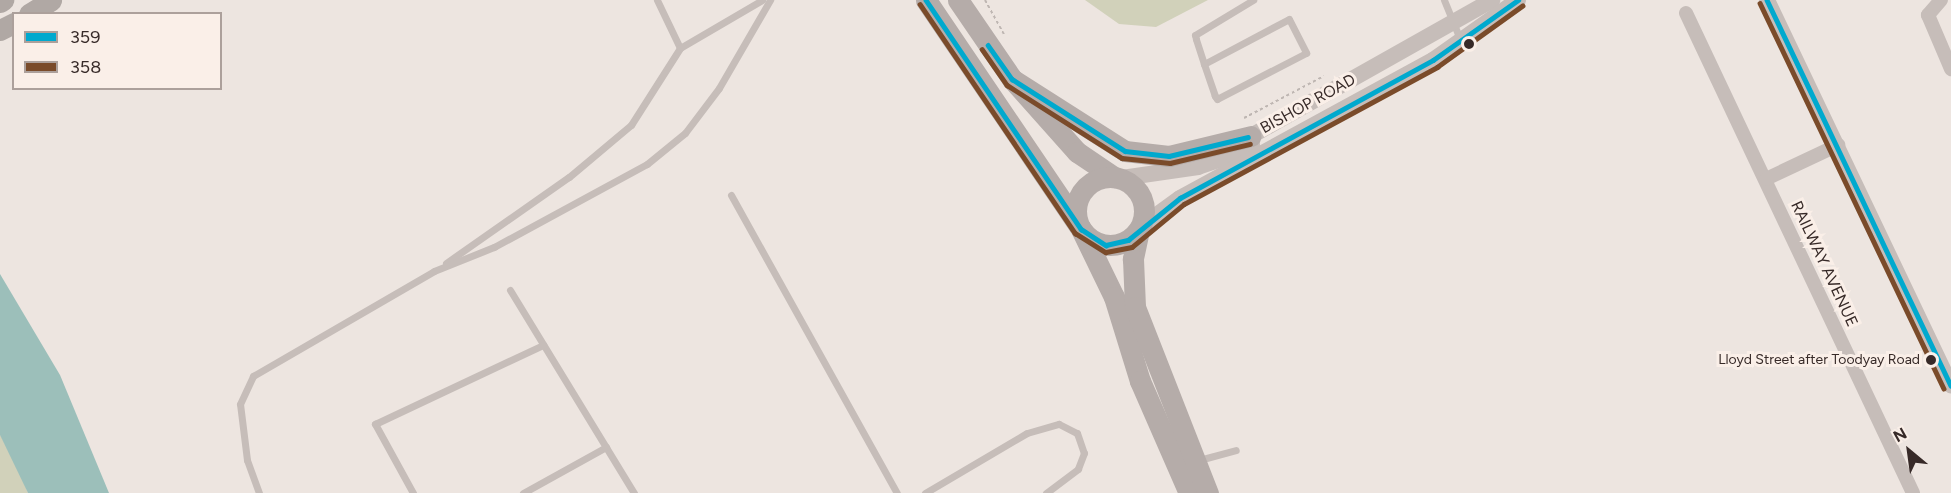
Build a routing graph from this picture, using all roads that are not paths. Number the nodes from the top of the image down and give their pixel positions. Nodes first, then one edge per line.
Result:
1 (51, 0) edge
2 (657, 0) edge
3 (762, 0) edge
4 (770, 0) edge
5 (926, 0) edge
6 (958, 0) edge
7 (1253, 0) edge
8 (1444, 0) edge
9 (1492, 0) edge
10 (1518, 0) edge
11 (1767, 0) edge
12 (1938, 2) edge
13 (32, 12) edge
14 (1686, 13) dead end
15 (1452, 24) junction
16 (1461, 40) junction
17 (680, 48) junction
18 (1204, 64) junction
19 (1951, 69) edge
20 (1012, 79) junction
21 (1251, 136) junction
22 (1838, 145) junction
23 (1118, 177) junction
24 (1766, 179) junction
25 (731, 195) dead end
26 (1080, 228) junction
27 (1139, 229) junction
28 (434, 271) junction
29 (510, 290) dead end
30 (543, 345) junction
31 (1951, 386) edge
32 (606, 447) junction
33 (1236, 450) dead end
34 (1188, 463) junction
35 (259, 493) edge
36 (413, 493) edge
37 (523, 493) edge
38 (634, 493) edge
39 (897, 493) edge
40 (925, 493) edge
41 (1046, 493) edge
42 (1189, 493) edge
43 (1208, 493) edge
44 (1913, 493) edge

1 - 13 highway
2 - 17 lane
3 - 17 lane
4 - 28 lane
5 - 26 main road
6 - 20 main road
7 - 18 lane
8 - 15 lane
9 - 15 street, BISHOP ROAD
10 - 16 street, BISHOP ROAD
11 - 22 street
12 - 19 street
14 - 24 street, RAILWAY AVENUE
15 - 16 lane
15 - 21 street, BISHOP ROAD
16 - 27 street, BISHOP ROAD
17 - 28 lane
18 - 18 lane
20 - 21 main road
20 - 23 main road
21 - 23 street, BISHOP ROAD
22 - 24 street
22 - 31 street
23 - 26 main road
23 - 27 main road
24 - 44 street, RAILWAY AVENUE
25 - 39 lane
26 - 27 main road
26 - 34 main road
27 - 34 main road
28 - 35 lane
29 - 30 lane
30 - 32 lane
30 - 36 lane
32 - 37 lane
32 - 38 lane
33 - 34 lane
34 - 42 main road
34 - 43 main road
40 - 41 lane

